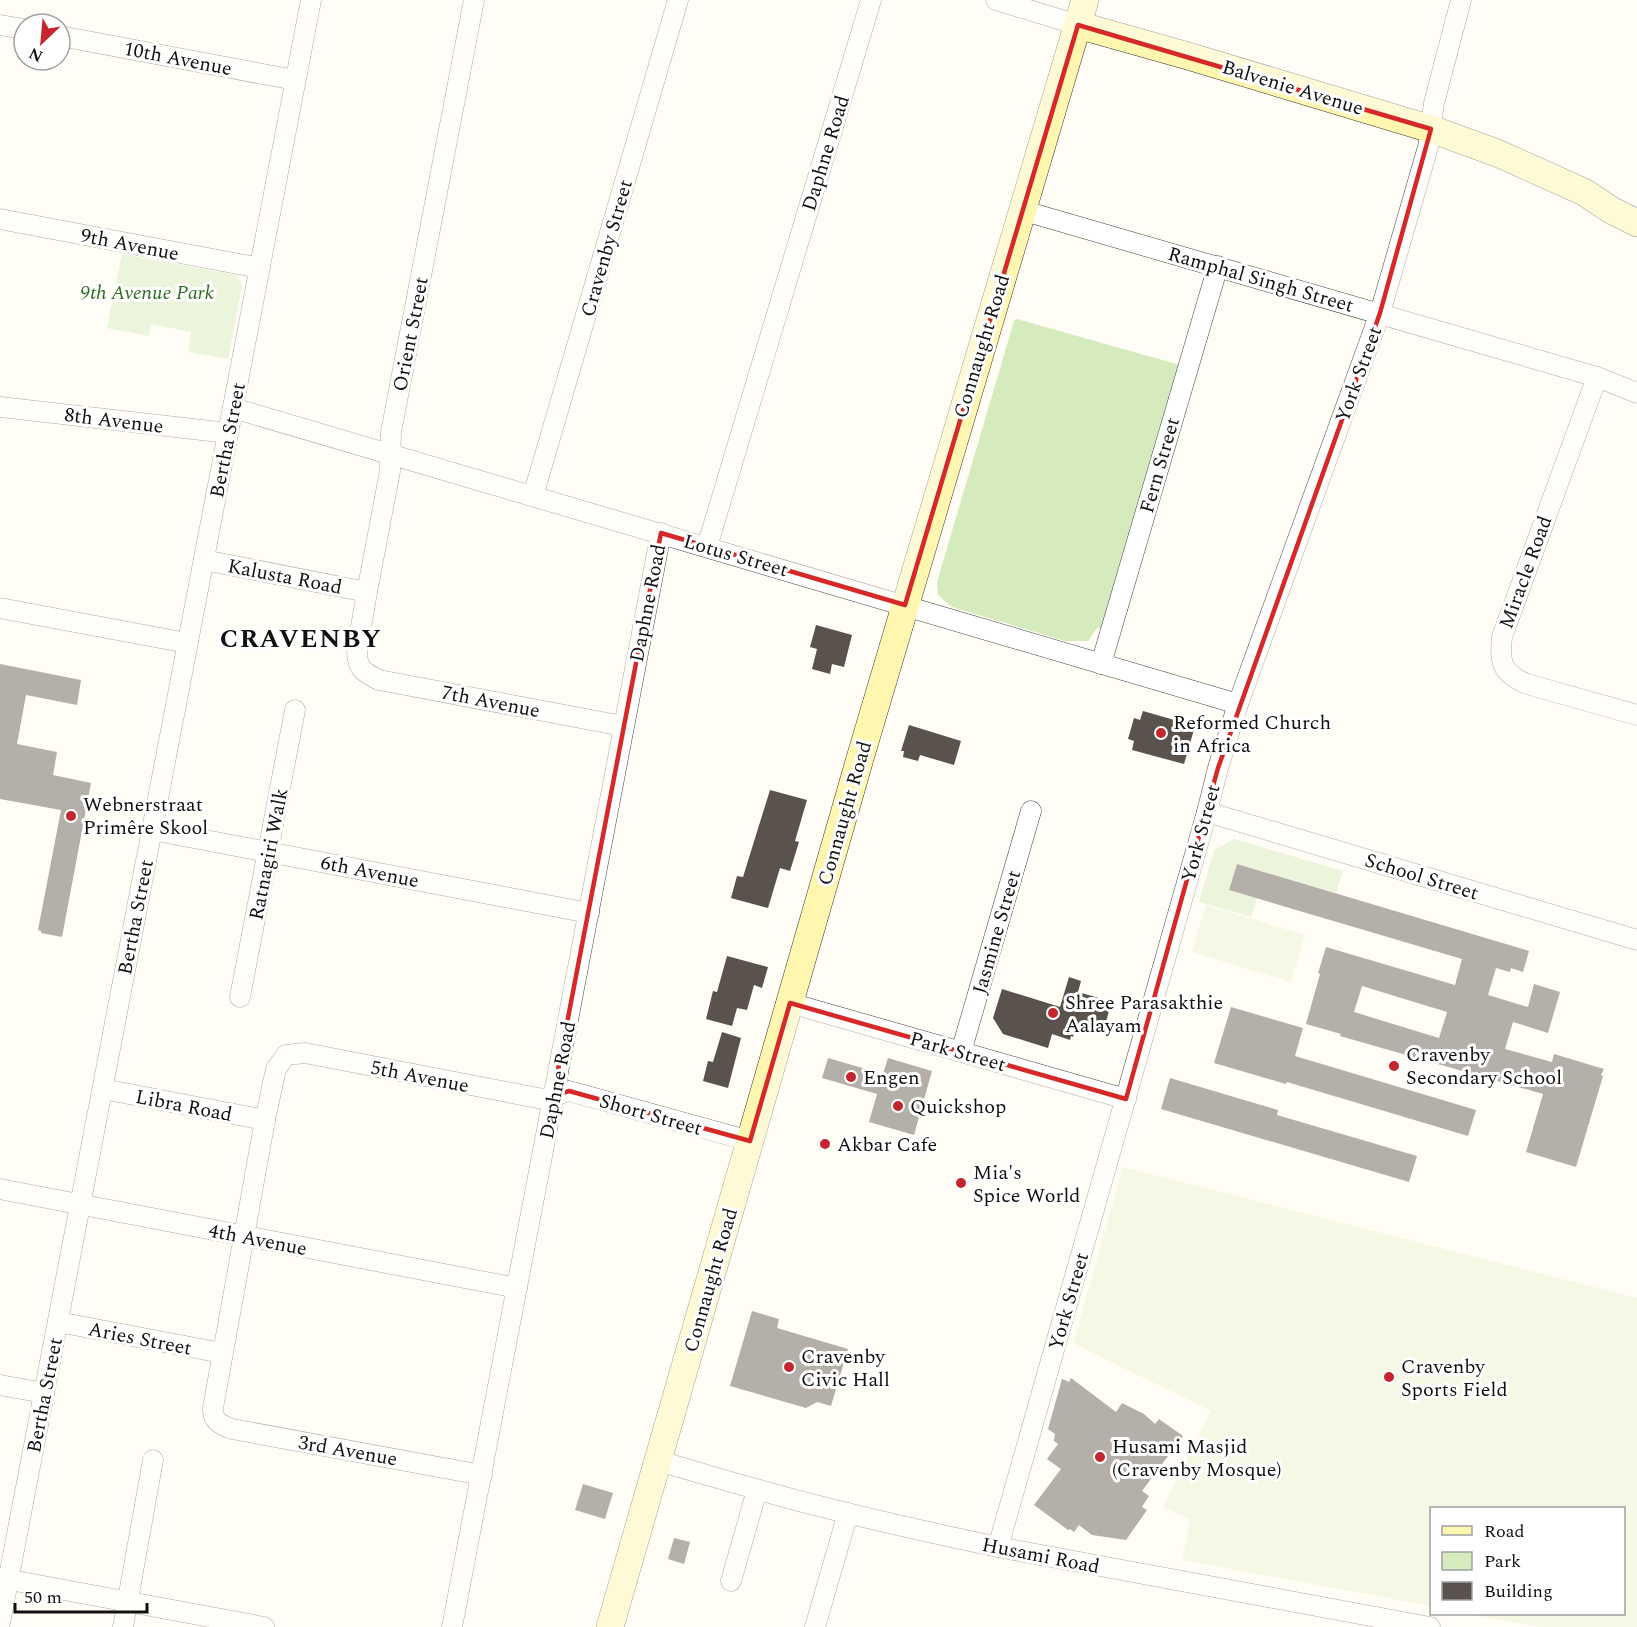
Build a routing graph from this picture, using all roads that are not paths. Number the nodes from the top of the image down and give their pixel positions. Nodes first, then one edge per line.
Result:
1 (311, 0) edge
2 (474, 0) edge
3 (678, 0) edge
4 (871, 0) edge
5 (996, 0) edge
6 (1461, 0) edge
7 (1081, 12) edge
8 (72, 38) edge
9 (296, 80) junction
10 (1431, 129) junction
11 (1584, 192) junction
12 (1022, 210) junction
13 (1637, 210) edge
14 (0, 219) edge
15 (1637, 223) edge
16 (1218, 266) junction
17 (260, 268) junction
18 (1380, 313) junction
19 (1597, 377) junction
20 (1637, 393) edge
21 (0, 407) edge
22 (233, 408) junction
23 (228, 433) junction
24 (390, 454) junction
25 (533, 496) junction
26 (661, 533) junction
27 (707, 547) junction
28 (204, 560) junction
29 (367, 592) junction
30 (905, 605) junction
31 (0, 608) edge
32 (188, 643) junction
33 (1101, 663) junction
34 (361, 669) joint
35 (1239, 704) junction
36 (295, 710) dead end
37 (1637, 715) edge
38 (623, 726) junction
39 (1031, 811) dead end
40 (1207, 812) junction
41 (152, 830) junction
42 (268, 852) junction
43 (589, 913) junction
44 (1637, 940) edge
45 (240, 997) dead end
46 (790, 1003) junction
47 (961, 1052) junction
48 (102, 1089) junction
49 (553, 1096) junction
50 (1126, 1099) junction
51 (266, 1120) junction
52 (750, 1141) junction
53 (0, 1189) edge
54 (81, 1204) junction
55 (244, 1237) junction
56 (517, 1288) junction
57 (58, 1322) junction
58 (222, 1353) junction
59 (0, 1384) edge
60 (44, 1393) junction
61 (153, 1460) dead end
62 (658, 1461) junction
63 (482, 1475) junction
64 (757, 1490) junction
65 (848, 1514) junction
66 (998, 1547) junction
67 (4, 1579) edge
68 (731, 1581) dead end
69 (128, 1602) junction
70 (0, 1623) edge
71 (123, 1627) edge
72 (264, 1627) edge
73 (452, 1627) edge
74 (610, 1627) edge
75 (815, 1627) edge
76 (1430, 1627) edge

1 - 9 street, Bertha Street
2 - 24 street, Orient Street
3 - 25 street, Cravenby Street
4 - 27 street, Daphne Road
5 - 7 street, Balvenie Avenue
6 - 10 street, York Street
7 - 10 street, Balvenie Avenue
7 - 12 street, Connaught Road
8 - 9 street, 10th Avenue
9 - 17 street, Bertha Street
10 - 11 street, Balvenie Avenue
10 - 18 street, York Street
11 - 13 street, Balvenie Avenue
11 - 15 street, Balvenie Avenue
12 - 16 street, Ramphal Singh Street
12 - 30 street, Connaught Road
14 - 17 street, 9th Avenue
16 - 18 street, Ramphal Singh Street
16 - 33 street, Fern Street
17 - 22 street, Bertha Street
18 - 19 street, Ramphal Singh Street
18 - 35 street, York Street
19 - 20 street, Ramphal Singh Street
19 - 37 street, Miracle Road
21 - 23 street, 8th Avenue
22 - 23 street, Bertha Street
22 - 24 street, Lotus Street
23 - 28 street, Bertha Street
24 - 25 street, Lotus Street
24 - 29 street, Orient Street
25 - 26 street, Lotus Street
26 - 27 street, Lotus Street
26 - 38 street, Daphne Road
27 - 30 street, Lotus Street
28 - 29 street, Kalusta Road
28 - 32 street, Bertha Street
29 - 34 street, Orient Street
30 - 33 street, Lotus Street
30 - 46 street, Connaught Road
31 - 32 street
32 - 41 street, Bertha Street
33 - 35 street, Lotus Street
34 - 38 street, 7th Avenue
35 - 40 street, York Street
36 - 42 street, Ratnagiri Walk
38 - 43 street, Daphne Road
39 - 47 street, Jasmine Street
40 - 44 street, School Street
40 - 50 street, York Street
41 - 42 street, 6th Avenue
41 - 48 street, Bertha Street
42 - 43 street, 6th Avenue
42 - 45 street, Ratnagiri Walk
43 - 49 street, Daphne Road
46 - 47 street, Park Street
46 - 52 street, Connaught Road
47 - 50 street, Park Street
48 - 51 street, Libra Road
48 - 54 street, Bertha Street
49 - 51 street, 5th Avenue
49 - 52 street, Short Street
49 - 56 street, Daphne Road
50 - 66 street, York Street
51 - 55 street
52 - 62 street, Connaught Road
53 - 54 street, 4th Avenue
54 - 55 street, 4th Avenue
54 - 57 street, Bertha Street
55 - 56 street, 4th Avenue
55 - 58 street
56 - 63 street, Daphne Road
57 - 58 street, Aries Street
57 - 60 street, Bertha Street
58 - 63 street, 3rd Avenue
59 - 60 street
60 - 67 street, Bertha Street
61 - 69 street
62 - 64 street, Husami Road
62 - 74 street, Connaught Road
63 - 73 street, Daphne Road
64 - 65 street, Husami Road
64 - 68 street
65 - 66 street, Husami Road
65 - 75 street
66 - 76 street, Husami Road
67 - 69 street
67 - 70 street, Bertha Street
69 - 71 street
69 - 72 street

